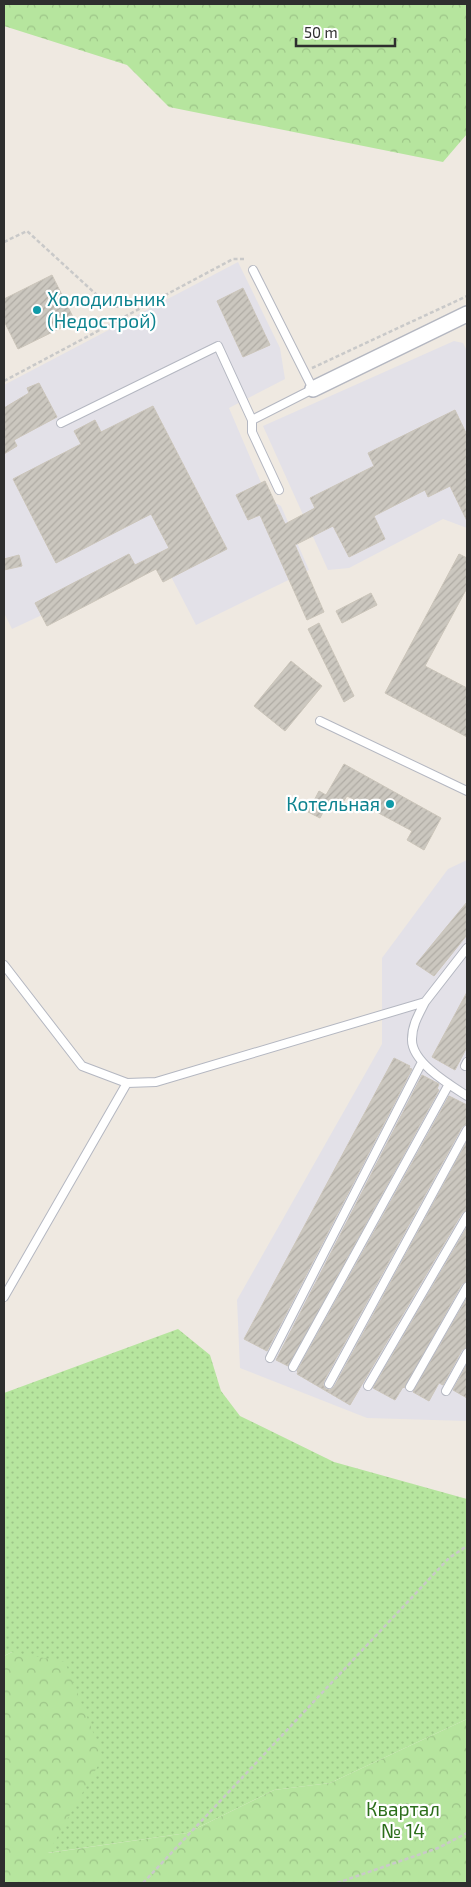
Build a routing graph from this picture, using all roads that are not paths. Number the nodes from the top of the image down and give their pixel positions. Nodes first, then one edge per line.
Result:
1 (253, 270) dead end
2 (466, 317) edge
3 (313, 390) junction
4 (252, 420) junction
5 (61, 423) dead end
6 (279, 490) dead end
7 (320, 721) dead end
8 (467, 791) edge
9 (467, 948) edge
10 (4, 965) edge
11 (425, 1002) junction
12 (422, 1062) junction
13 (127, 1083) junction
14 (449, 1084) junction
15 (467, 1096) edge
16 (467, 1130) edge
17 (467, 1216) edge
18 (467, 1287) edge
19 (4, 1297) edge
20 (467, 1352) edge
21 (270, 1358) dead end
22 (293, 1367) dead end
23 (329, 1384) dead end
24 (368, 1386) dead end
25 (410, 1387) dead end
26 (446, 1391) dead end

1 - 3 lane
2 - 3 street
3 - 4 lane
4 - 5 lane
4 - 6 lane
7 - 8 lane
9 - 11 lane
10 - 13 lane
11 - 12 lane
11 - 13 lane
12 - 14 lane
12 - 21 lane
13 - 19 lane
14 - 15 lane
14 - 22 lane
16 - 23 lane
17 - 24 lane
18 - 25 lane
20 - 26 lane

